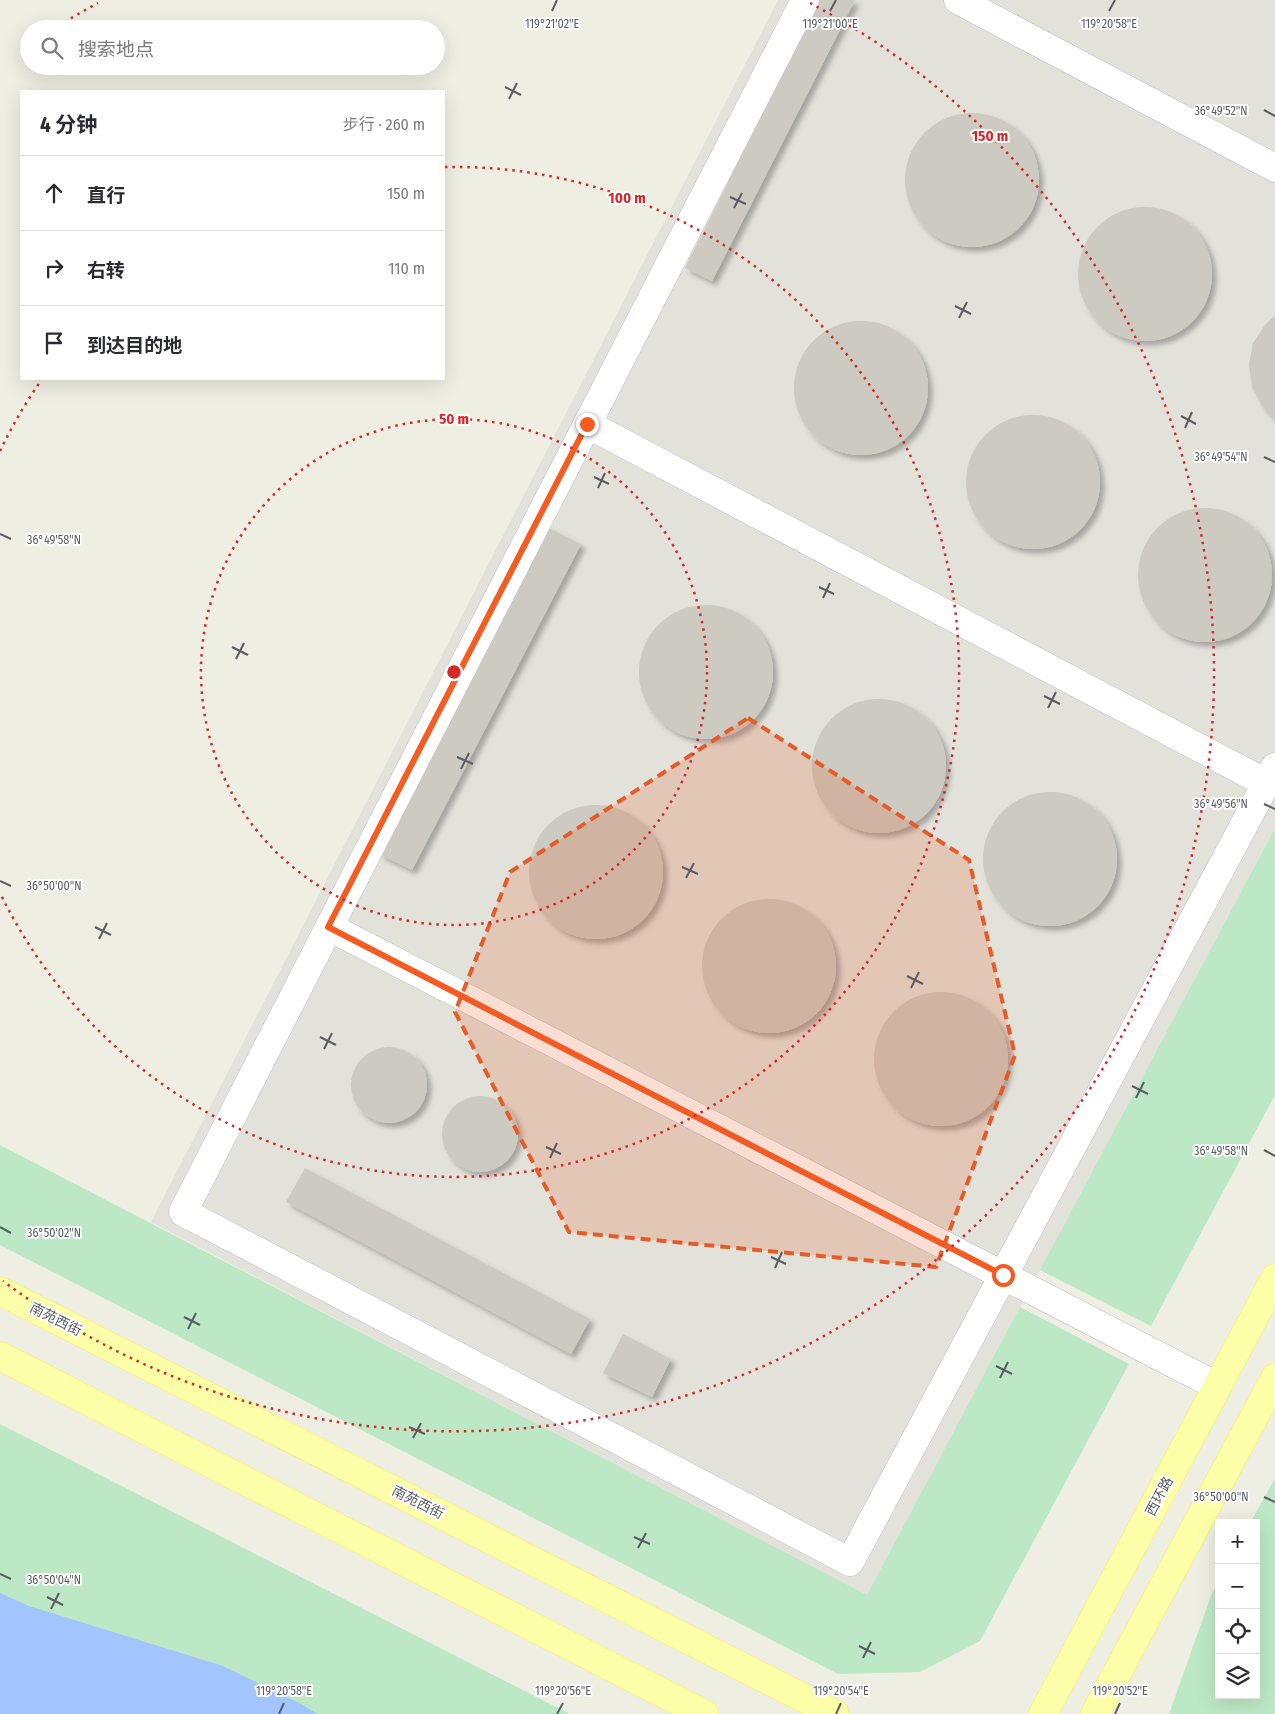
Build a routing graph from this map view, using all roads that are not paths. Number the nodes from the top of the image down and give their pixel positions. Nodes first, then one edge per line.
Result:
1 (805, 0) edge
2 (958, 0) edge
3 (1275, 168) edge
4 (587, 424) junction
5 (1270, 775) edge
6 (328, 927) junction
7 (1003, 1275) junction
8 (1275, 1278) edge
9 (0, 1290) edge
10 (0, 1356) edge
11 (1275, 1378) edge
12 (1217, 1386) junction
13 (704, 1714) edge
14 (835, 1714) edge
15 (1043, 1714) edge
16 (1096, 1714) edge

1 - 4 lane
2 - 3 lane
4 - 5 lane
4 - 6 lane
5 - 7 lane
6 - 7 lane
6 - 7 lane
7 - 12 lane
8 - 12 main road, 西环路
9 - 14 main road, 南苑西街
10 - 13 main road
11 - 16 main road
12 - 15 main road, 西环路

